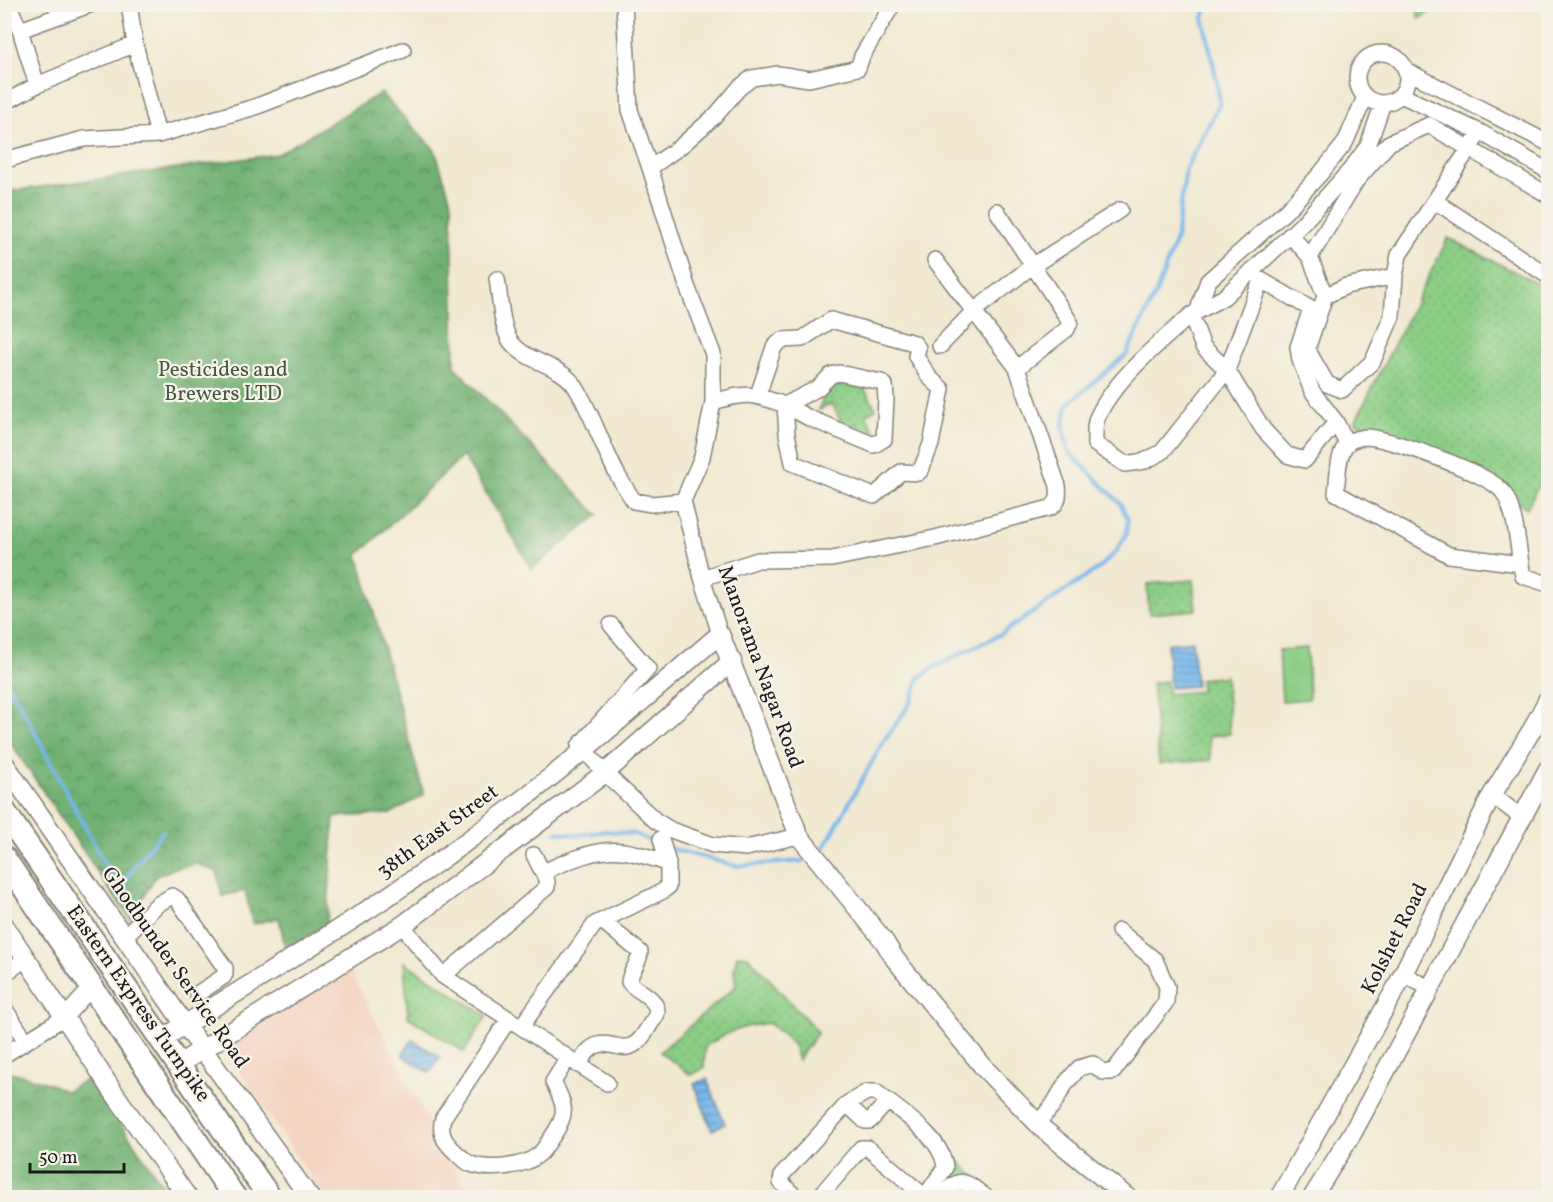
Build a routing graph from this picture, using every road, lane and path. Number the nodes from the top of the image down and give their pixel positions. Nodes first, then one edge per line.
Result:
1 (8, 4) edge
2 (92, 4) edge
3 (129, 4) edge
4 (624, 4) edge
5 (893, 4) edge
6 (20, 30) junction
7 (135, 44) junction
8 (403, 50) dead end
9 (1407, 71) junction
10 (37, 85) junction
11 (1401, 95) junction
12 (1365, 98) junction
13 (4, 103) edge
14 (1383, 104) junction
15 (1480, 132) junction
16 (158, 135) junction
17 (1548, 143) edge
18 (1469, 148) junction
19 (4, 162) edge
20 (650, 168) junction
21 (1548, 171) edge
22 (1548, 195) edge
23 (1435, 201) junction
24 (1120, 210) dead end
25 (1287, 210) junction
26 (997, 212) dead end
27 (1296, 229) junction
28 (1310, 257) junction
29 (935, 260) dead end
30 (1032, 266) junction
31 (1395, 276) junction
32 (1548, 276) edge
33 (497, 279) dead end
34 (1325, 296) junction
35 (974, 311) junction
36 (1195, 313) junction
37 (940, 346) dead end
38 (1017, 368) junction
39 (1227, 370) junction
40 (758, 395) junction
41 (713, 402) junction
42 (785, 405) junction
43 (1336, 422) junction
44 (1347, 444) junction
45 (683, 501) junction
46 (1521, 564) junction
47 (702, 578) junction
48 (1548, 584) edge
49 (611, 625) dead end
50 (720, 634) junction
51 (732, 661) junction
52 (1548, 699) edge
53 (582, 748) junction
54 (4, 763) edge
55 (1548, 769) edge
56 (605, 773) junction
57 (1492, 795) junction
58 (4, 811) edge
59 (1521, 817) junction
60 (799, 836) junction
61 (661, 839) dead end
62 (534, 855) dead end
63 (4, 858) edge
64 (668, 863) junction
65 (543, 872) junction
66 (602, 921) junction
67 (4, 925) edge
68 (403, 925) junction
69 (1119, 931) dead end
70 (124, 937) junction
71 (323, 940) junction
72 (25, 955) junction
73 (4, 963) edge
74 (339, 964) junction
75 (4, 974) edge
76 (1403, 974) junction
77 (443, 976) junction
78 (91, 988) junction
79 (1431, 989) junction
80 (197, 994) dead end
81 (4, 1008) edge
82 (65, 1017) junction
83 (515, 1023) junction
84 (185, 1025) junction
85 (162, 1039) junction
86 (26, 1041) junction
87 (204, 1050) junction
88 (4, 1055) edge
89 (573, 1061) junction
90 (180, 1064) junction
91 (607, 1083) dead end
92 (888, 1101) junction
93 (847, 1104) junction
94 (1328, 1109) junction
95 (1038, 1123) junction
96 (1356, 1125) junction
97 (188, 1197) edge
98 (235, 1197) edge
99 (270, 1197) edge
100 (310, 1197) edge
101 (796, 1197) edge
102 (818, 1197) edge
103 (925, 1197) edge
104 (940, 1197) edge
105 (987, 1197) edge
106 (1128, 1197) edge
107 (1280, 1197) edge
108 (1312, 1197) edge

1 - 6 street
2 - 6 street
3 - 7 street
4 - 20 street
5 - 20 street
6 - 10 street
7 - 10 street
7 - 16 street
8 - 16 street
9 - 11 street
9 - 12 street
9 - 17 street
10 - 13 street
11 - 14 street
11 - 15 street
12 - 14 street
12 - 25 street
14 - 27 street
15 - 18 street
15 - 21 street
16 - 19 street
18 - 22 street
18 - 23 street
18 - 28 street
20 - 41 street
23 - 31 street
23 - 32 street
24 - 30 street
25 - 27 street
25 - 36 street
26 - 30 street
27 - 28 street
27 - 36 street
28 - 34 street
29 - 35 street
30 - 35 street
30 - 38 street
31 - 34 street
31 - 34 street
33 - 45 street
35 - 37 street
35 - 38 street
36 - 39 street
36 - 39 street
38 - 47 street
39 - 43 street
39 - 43 street
40 - 41 street
40 - 42 street
40 - 42 street
41 - 45 street
42 - 42 street
43 - 44 street
44 - 46 street
44 - 46 street
45 - 47 street, Manorama Nagar Road
46 - 48 street
47 - 50 street, Manorama Nagar Road
49 - 53 street
50 - 51 street, Manorama Nagar Road
50 - 53 street, 38th East Street
51 - 56 street
51 - 60 street, Manorama Nagar Road
52 - 57 street, Kolshet Road
53 - 56 street
53 - 71 street, 38th East Street
54 - 70 street, Ghodbunder Service Road
55 - 59 street
56 - 60 street
56 - 68 street
57 - 59 street
57 - 76 street, Kolshet Road
58 - 85 main road, Eastern Express Turnpike
59 - 79 street
60 - 95 street, Manorama Nagar Road
61 - 64 street
62 - 65 street
63 - 78 main road, Eastern Express Turnpike
64 - 65 street
64 - 66 street
65 - 77 street
66 - 83 street
66 - 89 street
67 - 72 street
68 - 74 street
68 - 77 street
69 - 95 street
70 - 80 street
70 - 84 street, Ghodbunder Service Road
71 - 74 street
71 - 84 street, 38th East Street
72 - 73 street
72 - 75 street
72 - 82 street
74 - 87 street
76 - 79 street
76 - 94 street, Kolshet Road
77 - 83 street
78 - 82 street
78 - 98 main road, Eastern Express Turnpike
79 - 96 street
81 - 86 street
82 - 86 street
82 - 97 street
83 - 89 street
83 - 89 street
84 - 85 street, 38th East Street
84 - 87 street, Ghodbunder Service Road
85 - 90 main road, Eastern Express Turnpike
86 - 88 street
87 - 90 street
87 - 100 street, Ghodbunder Service Road
89 - 91 street
90 - 99 main road, Eastern Express Turnpike
92 - 93 street
92 - 93 street
92 - 103 street
93 - 101 street
94 - 96 street
94 - 107 street, Kolshet Road
95 - 106 street, Manorama Nagar Road
96 - 108 street
102 - 103 street
104 - 105 street

